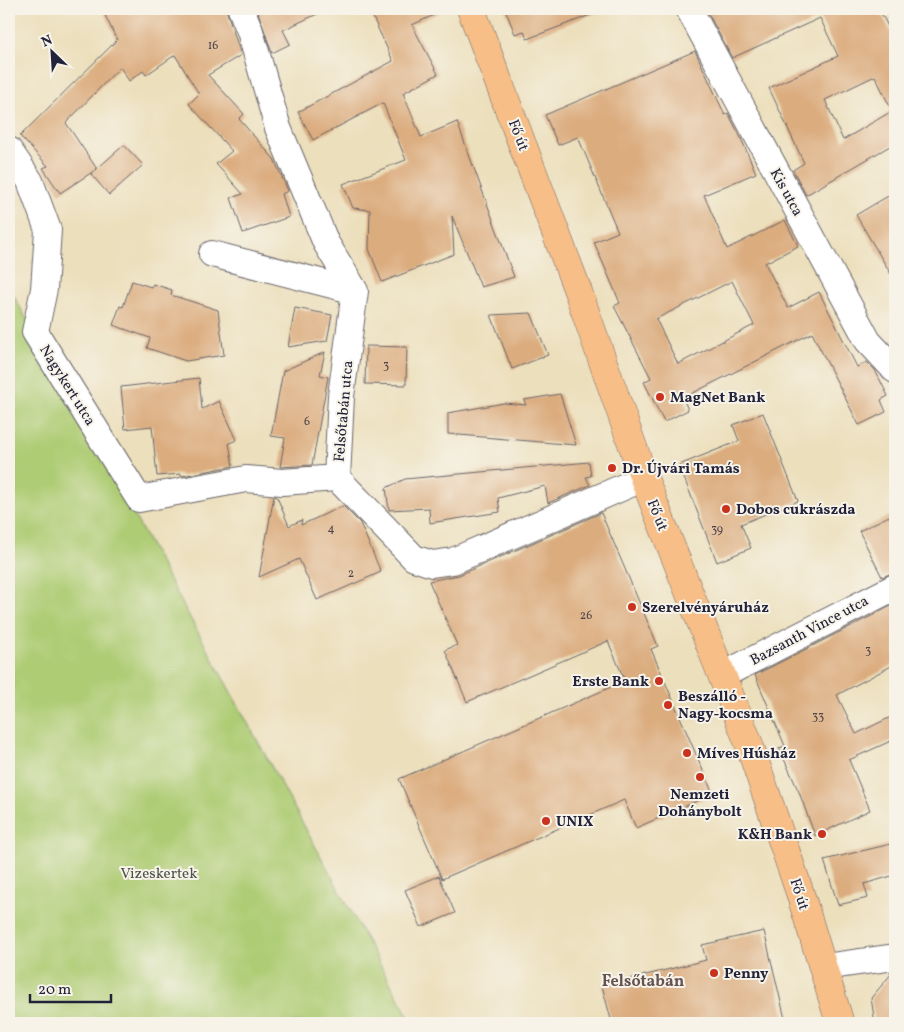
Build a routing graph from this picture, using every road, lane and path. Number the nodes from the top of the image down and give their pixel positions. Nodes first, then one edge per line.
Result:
1 (241, 9) edge
2 (471, 9) edge
3 (689, 9) edge
4 (9, 150) edge
5 (212, 254) dead end
6 (356, 291) junction
7 (895, 370) edge
8 (337, 478) junction
9 (644, 478) junction
10 (895, 586) edge
11 (723, 675) junction
12 (895, 957) edge
13 (824, 967) junction
14 (840, 1023) edge

1 - 6 street
2 - 9 main road, Fő út
3 - 7 street, Kis utca
4 - 8 street, Nagykert utca
5 - 6 street
6 - 8 street, Felsőtabán utca
8 - 9 street, Felsőtabán utca
9 - 11 main road, Fő út
10 - 11 street, Bazsanth Vince utca
11 - 13 main road, Fő út
12 - 13 street
13 - 14 main road, Fő út

